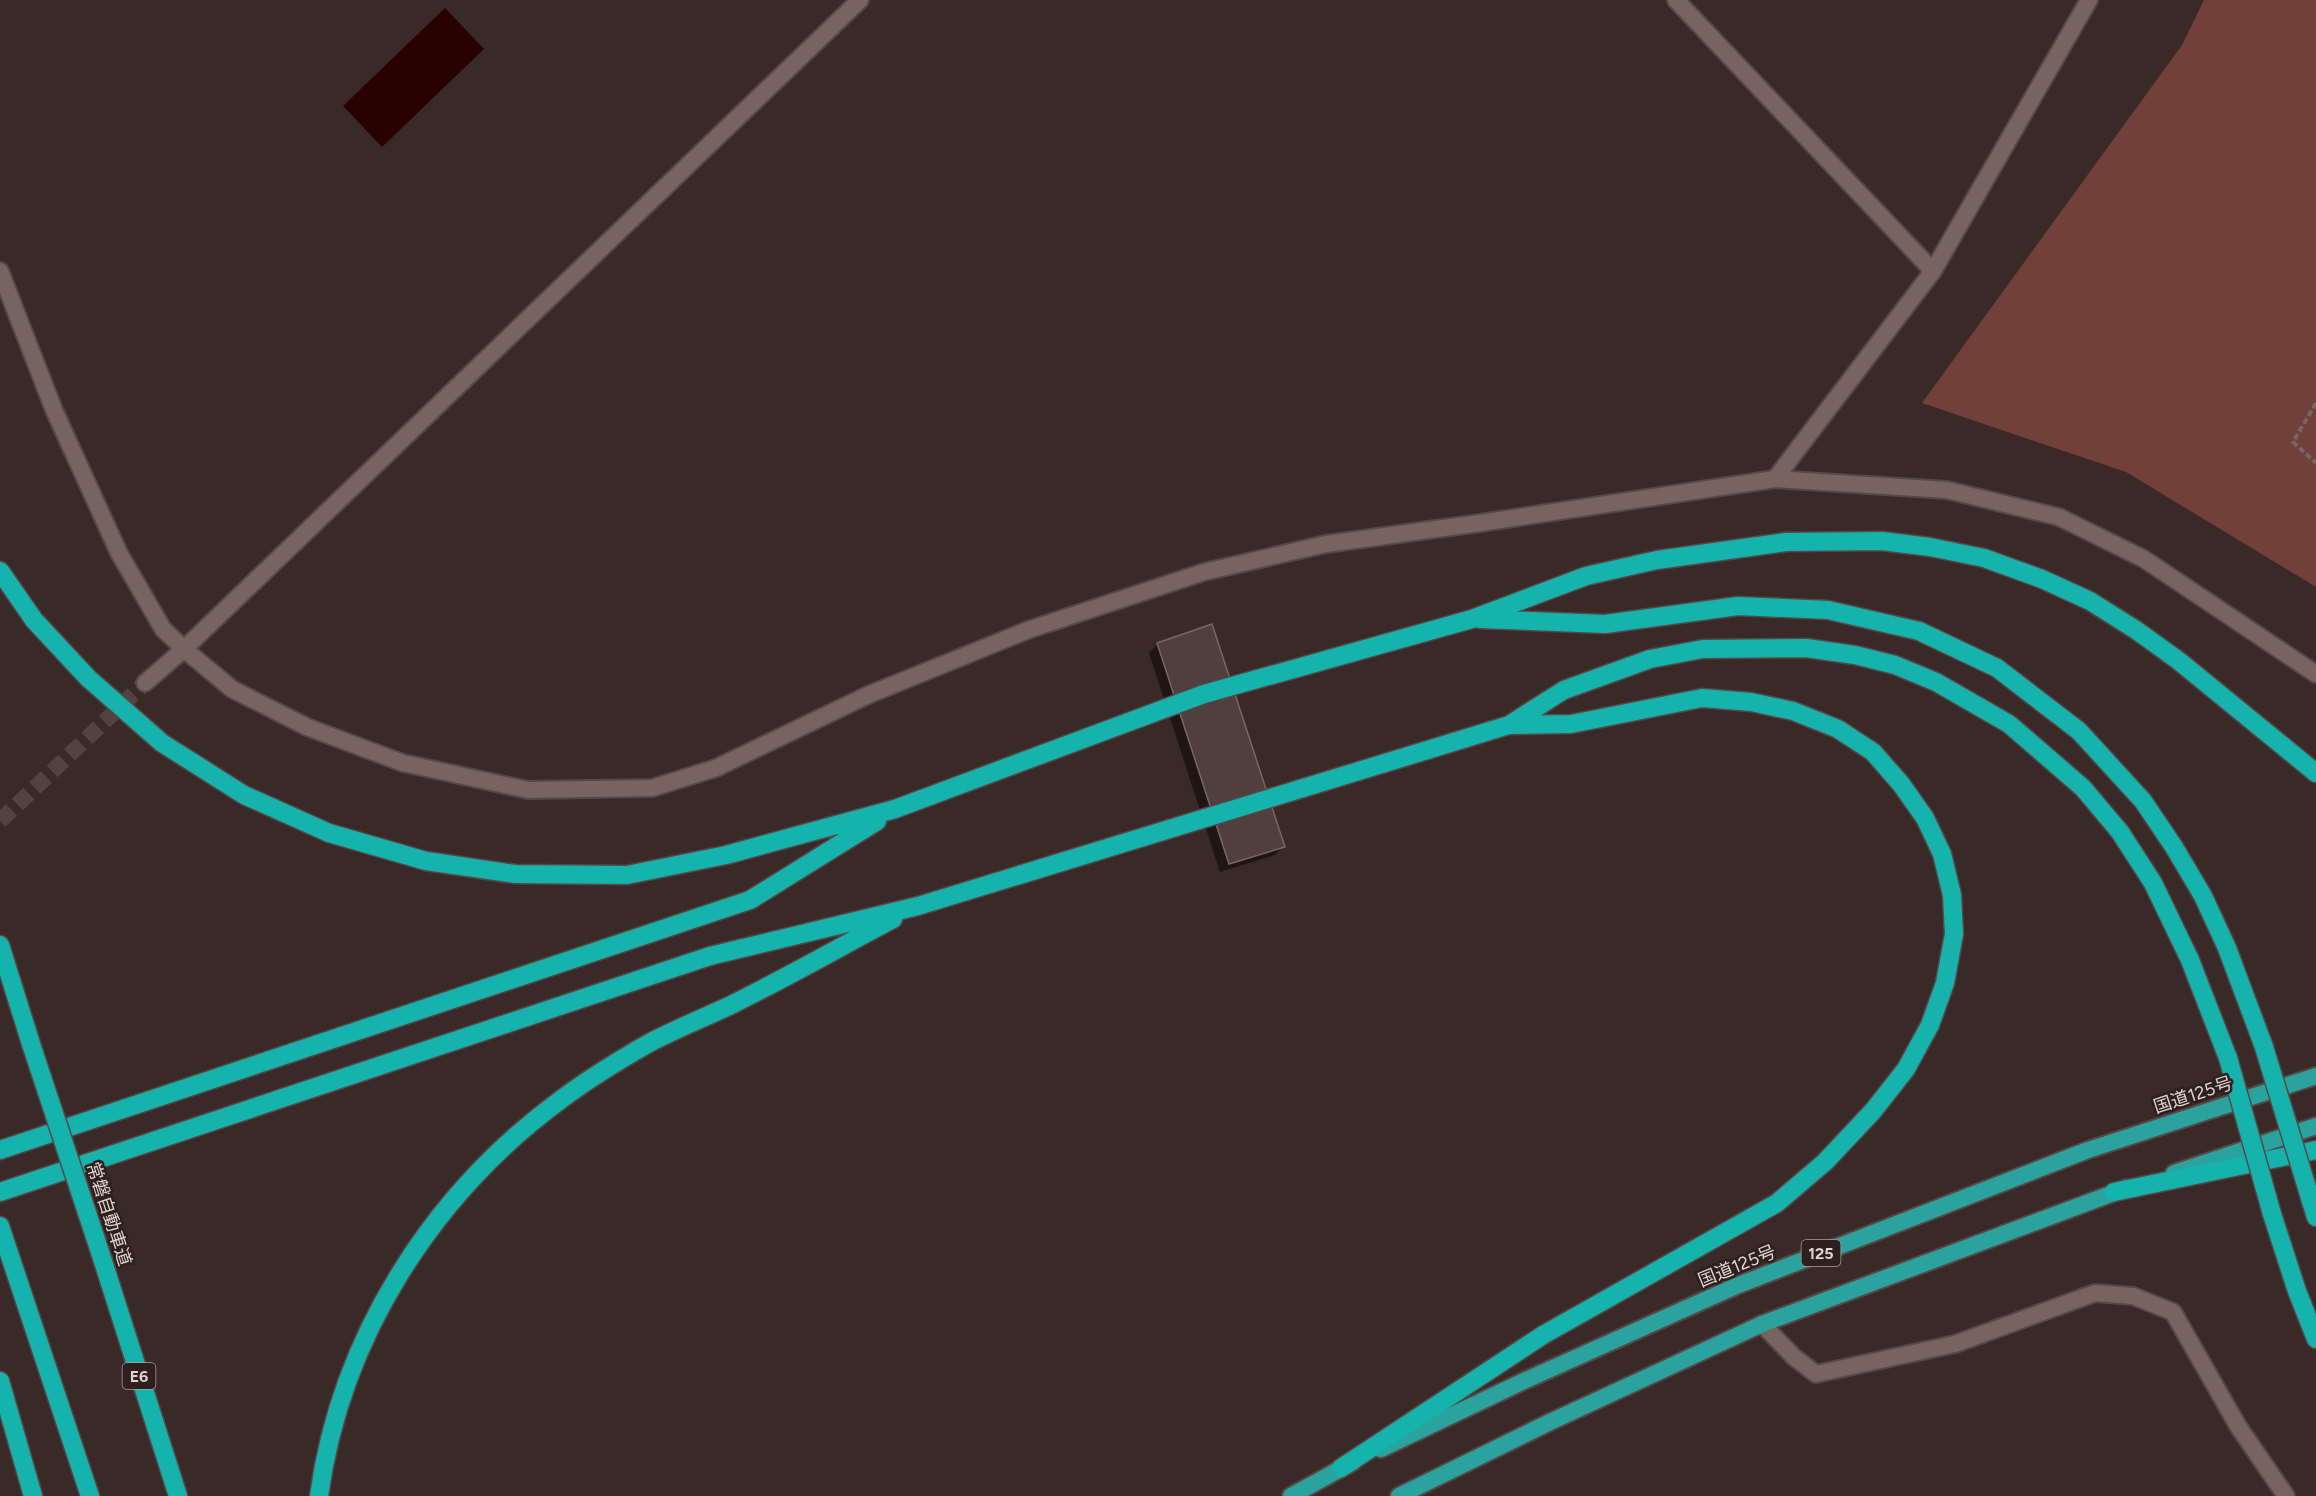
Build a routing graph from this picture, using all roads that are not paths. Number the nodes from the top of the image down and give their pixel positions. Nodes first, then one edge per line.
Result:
1 (860, 0) edge
2 (1676, 0) edge
3 (2089, 0) edge
4 (0, 271) edge
5 (1933, 271) junction
6 (1775, 479) junction
7 (0, 571) edge
8 (1472, 619) junction
9 (184, 649) junction
10 (2316, 674) edge
11 (145, 683) tunnel mouth
12 (1509, 725) junction
13 (2316, 773) edge
14 (895, 809) junction
15 (918, 906) junction
16 (0, 945) edge
17 (2316, 1076) edge
18 (2316, 1126) edge
19 (0, 1150) edge
20 (2316, 1150) edge
21 (0, 1192) edge
22 (2114, 1192) junction
23 (2313, 1209) edge
24 (0, 1226) edge
25 (1762, 1324) junction
26 (2316, 1339) edge
27 (0, 1381) edge
28 (1341, 1468) junction
29 (33, 1496) edge
30 (90, 1496) edge
31 (178, 1496) edge
32 (319, 1496) edge
33 (1291, 1496) edge
34 (1399, 1496) edge
35 (2286, 1496) edge

1 - 9 street
2 - 5 street
3 - 5 street
4 - 9 street
5 - 6 street
6 - 9 street
6 - 10 street
7 - 14 highway
8 - 13 highway
8 - 14 highway
8 - 23 highway, bridge
9 - 11 street
12 - 15 highway
12 - 26 highway, bridge
12 - 28 highway
14 - 19 highway
15 - 21 highway
15 - 32 highway
16 - 31 highway, 常磐自動車道 / E6, bridge
17 - 28 highway, 国道125号 / 125
18 - 22 highway
20 - 22 highway
22 - 25 highway
24 - 30 highway
25 - 34 highway
25 - 35 street
27 - 29 highway
28 - 33 highway, 国道125号 / 125

